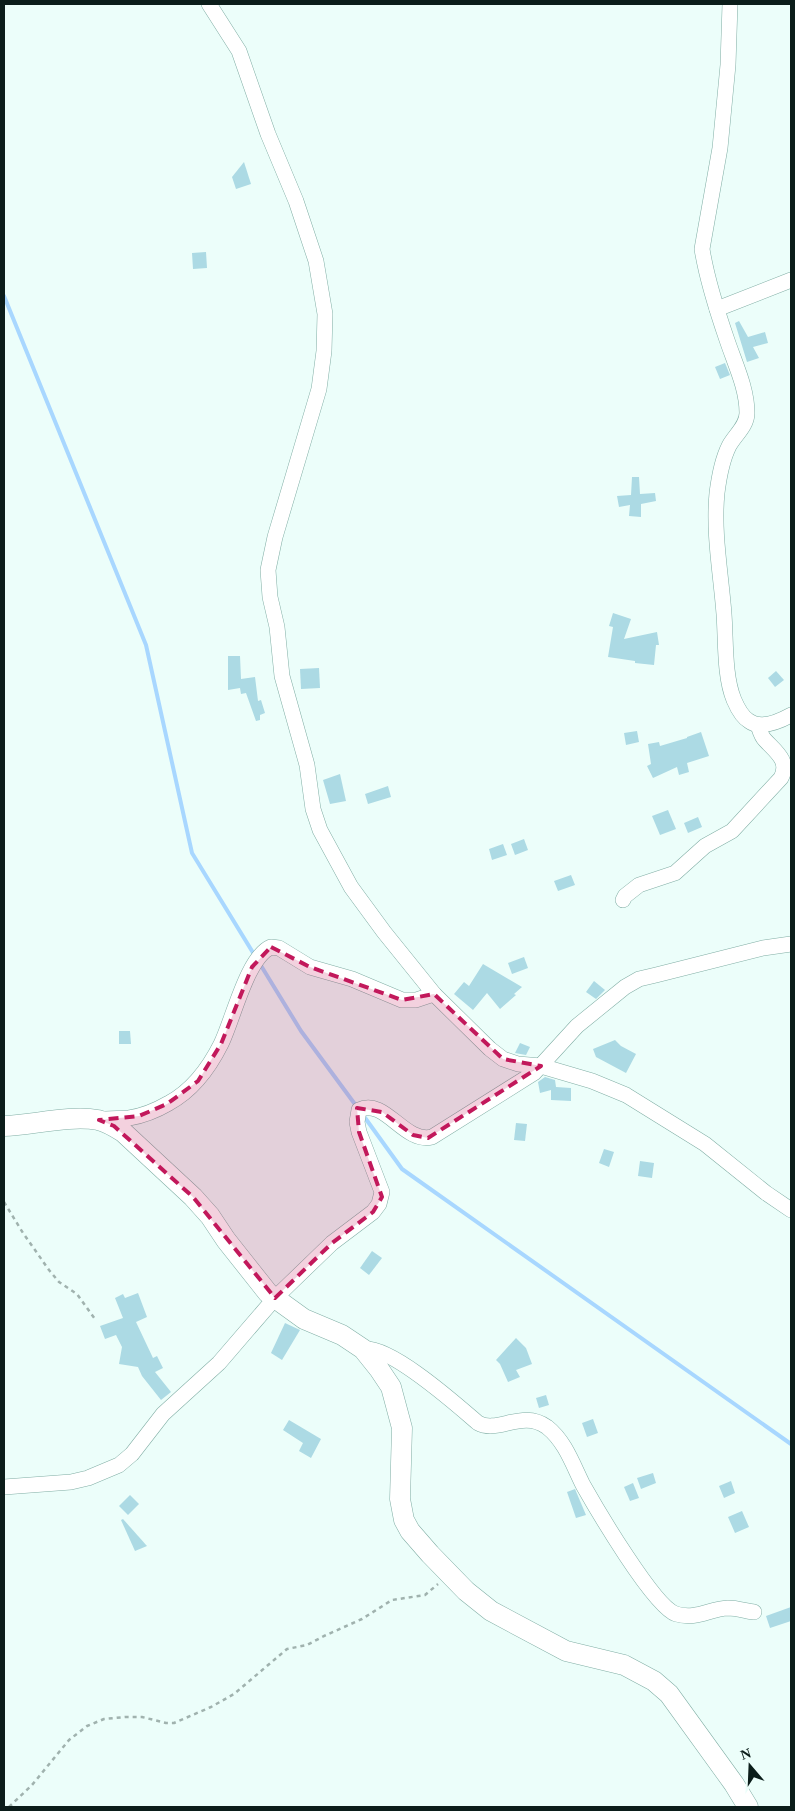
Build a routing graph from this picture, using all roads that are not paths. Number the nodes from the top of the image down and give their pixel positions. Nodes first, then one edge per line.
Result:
1 (209, 4) edge
2 (730, 4) edge
3 (791, 280) edge
4 (717, 309) junction
5 (791, 715) edge
6 (758, 725) junction
7 (623, 900) dead end
8 (791, 944) edge
9 (434, 994) junction
10 (541, 1066) junction
11 (99, 1120) junction
12 (4, 1126) edge
13 (791, 1210) edge
14 (275, 1298) junction
15 (363, 1349) junction
16 (4, 1487) edge
17 (754, 1612) dead end
18 (748, 1807) edge

1 - 9 street
2 - 4 street
3 - 4 street
4 - 6 street
5 - 6 street
6 - 7 street
8 - 10 street
9 - 10 street
9 - 11 street
10 - 13 street
10 - 14 street
11 - 12 street
11 - 14 street
14 - 15 street
14 - 16 street
15 - 17 street
15 - 18 street

